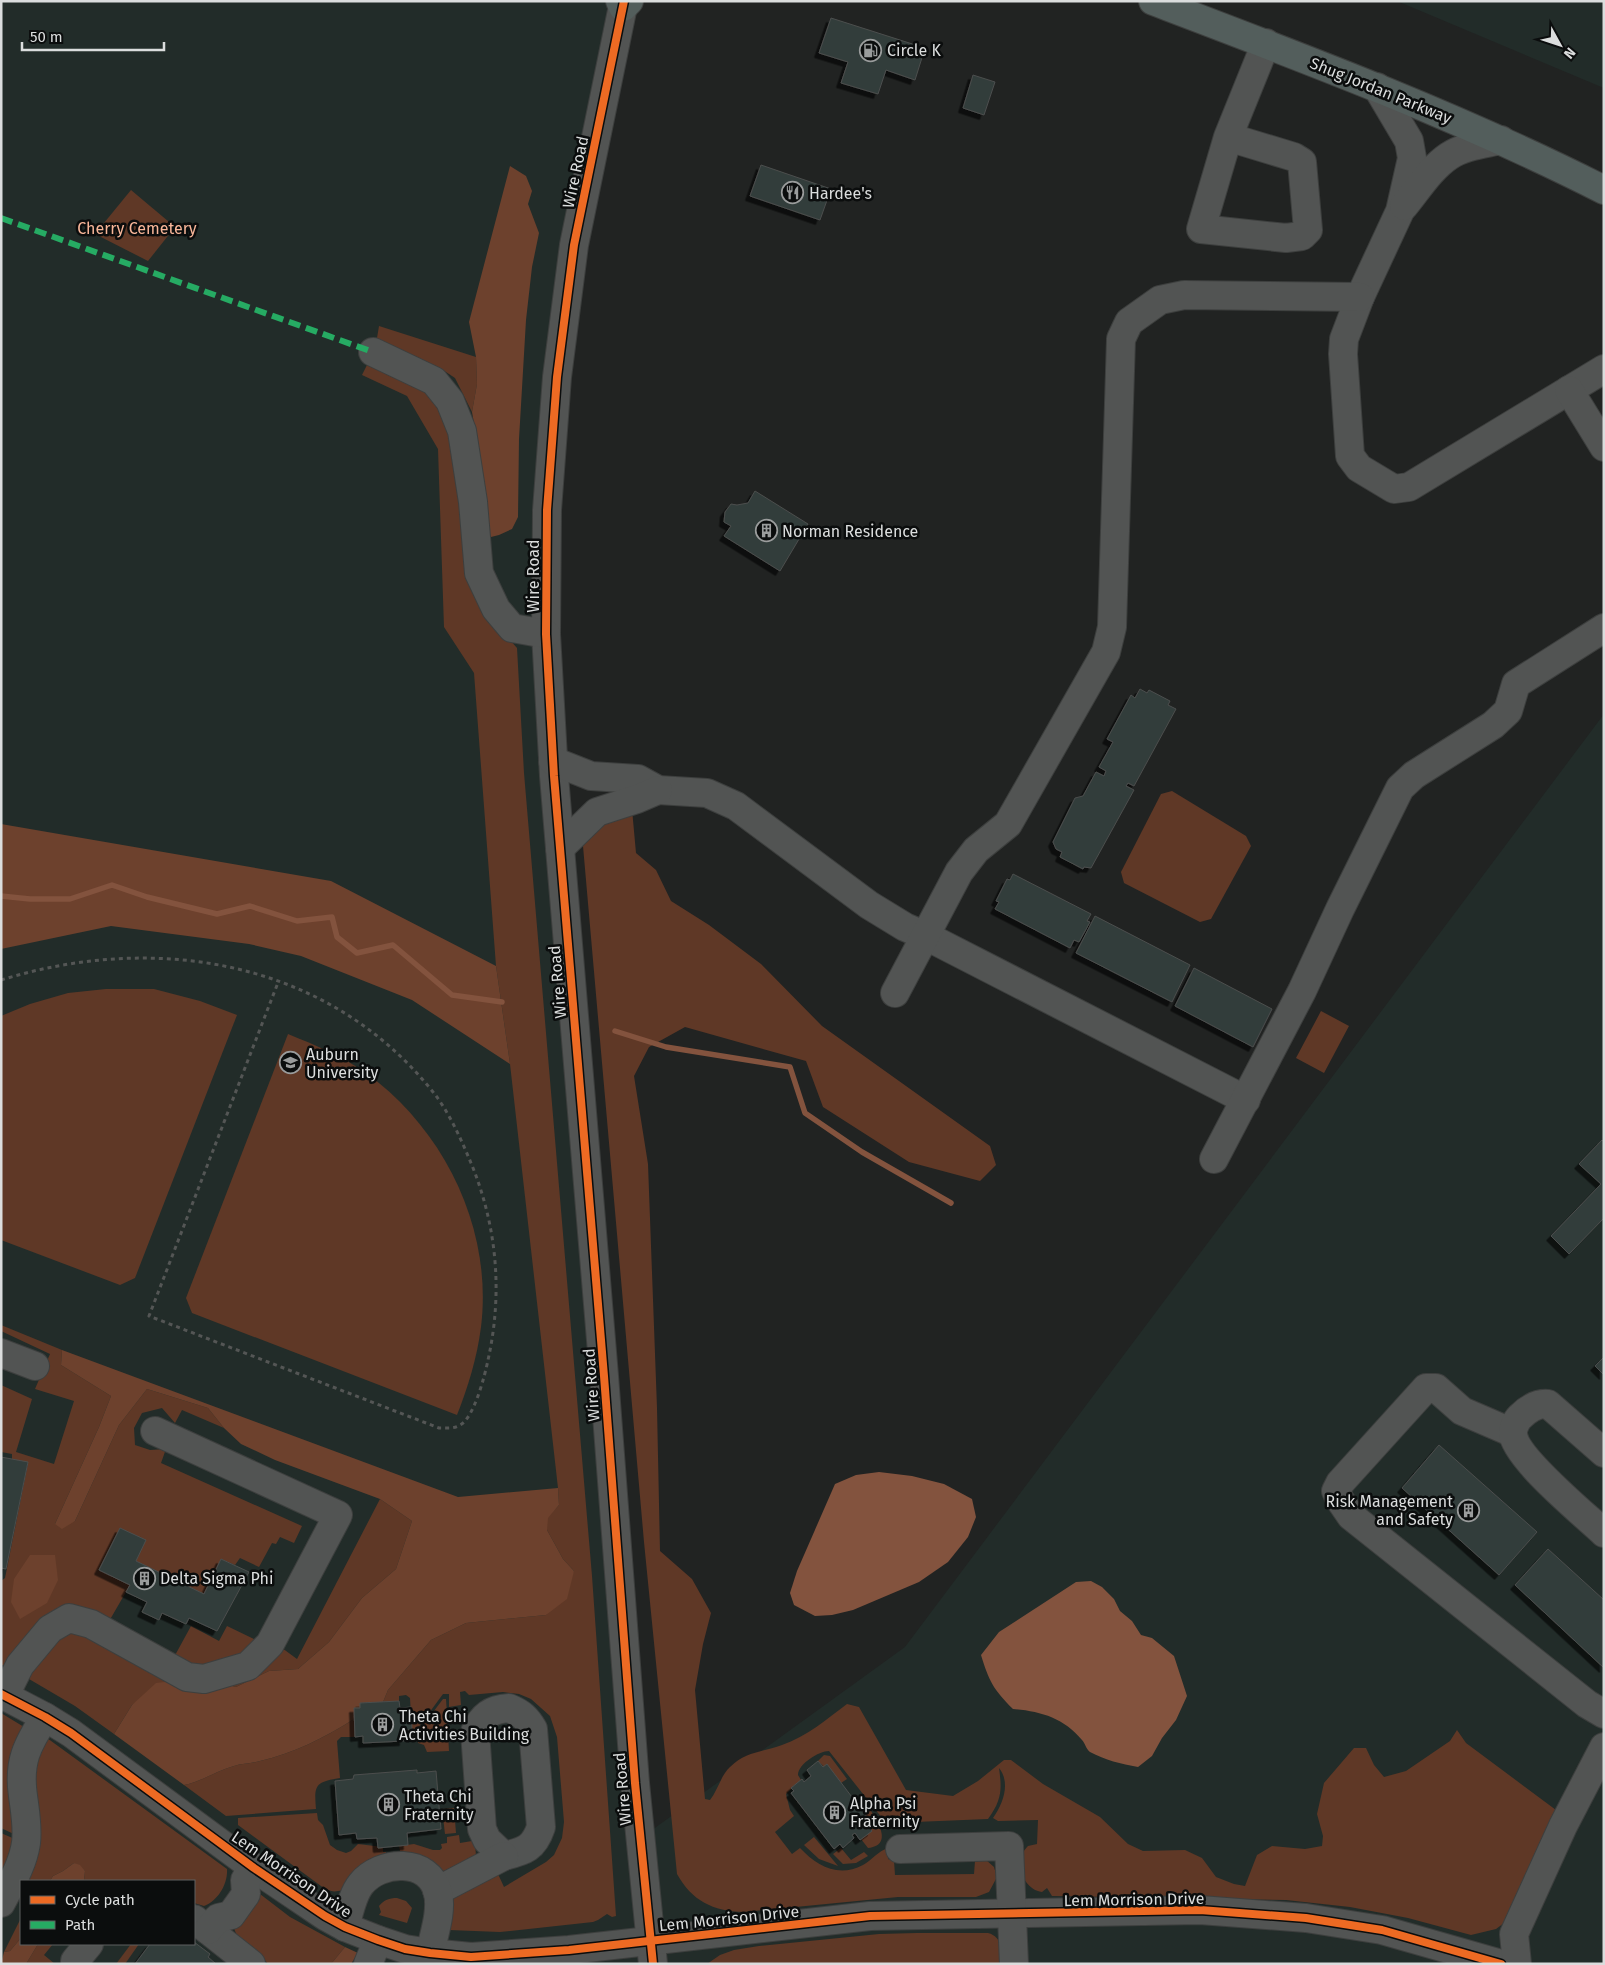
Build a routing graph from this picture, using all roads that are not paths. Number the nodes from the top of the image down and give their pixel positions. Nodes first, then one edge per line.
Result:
1 (1153, 1) edge
2 (624, 3) edge
3 (1266, 43) junction
4 (1377, 87) junction
5 (1228, 137) junction
6 (1501, 140) junction
7 (1604, 190) edge
8 (1400, 210) junction
9 (1360, 297) junction
10 (373, 352) dead end
11 (1604, 369) edge
12 (1569, 390) junction
13 (1604, 447) edge
14 (1604, 628) edge
15 (546, 634) junction
16 (553, 761) junction
17 (658, 790) junction
18 (560, 848) junction
19 (926, 936) junction
20 (896, 994) dead end
21 (1246, 1100) junction
22 (1214, 1159) dead end
23 (1, 1353) edge
24 (36, 1366) dead end
25 (155, 1431) dead end
26 (1513, 1433) junction
27 (1604, 1453) edge
28 (1604, 1533) edge
29 (3, 1694) edge
30 (1604, 1714) edge
31 (45, 1717) junction
32 (1604, 1747) edge
33 (900, 1849) dead end
34 (504, 1856) junction
35 (250, 1874) junction
36 (437, 1891) junction
37 (1, 1903) edge
38 (1012, 1914) junction
39 (207, 1922) edge
40 (345, 1927) junction
41 (373, 1952) edge
42 (652, 1952) edge
43 (430, 1953) junction
44 (251, 1964) edge
45 (1014, 1964) edge
46 (1501, 1964) edge
47 (1517, 1964) edge

1 - 3 main road, Shug Jordan Parkway
2 - 15 street, Wire Road
3 - 4 main road, Shug Jordan Parkway
3 - 5 street
4 - 6 main road, Shug Jordan Parkway
4 - 8 street
5 - 5 street
6 - 7 main road, Shug Jordan Parkway
6 - 8 street
8 - 9 street
9 - 12 street
9 - 19 street
10 - 15 street
11 - 12 street
12 - 13 street
14 - 21 street
15 - 16 street, Wire Road
16 - 17 street
16 - 18 street, Wire Road
17 - 18 street
17 - 19 street
18 - 42 street, Wire Road
19 - 20 street
19 - 21 street
21 - 22 street
23 - 24 street
25 - 29 street
26 - 27 street
26 - 28 street
26 - 30 street
29 - 31 street, Lem Morrison Drive
31 - 35 street, Lem Morrison Drive
31 - 37 street
32 - 47 street
33 - 38 street
34 - 34 street
34 - 36 street
35 - 39 street
35 - 40 street, Lem Morrison Drive
36 - 40 street
36 - 43 street
38 - 42 street, Lem Morrison Drive
38 - 45 street
38 - 46 street, Lem Morrison Drive
39 - 44 street
40 - 41 street, Lem Morrison Drive
41 - 43 street, Lem Morrison Drive
42 - 43 street, Lem Morrison Drive

